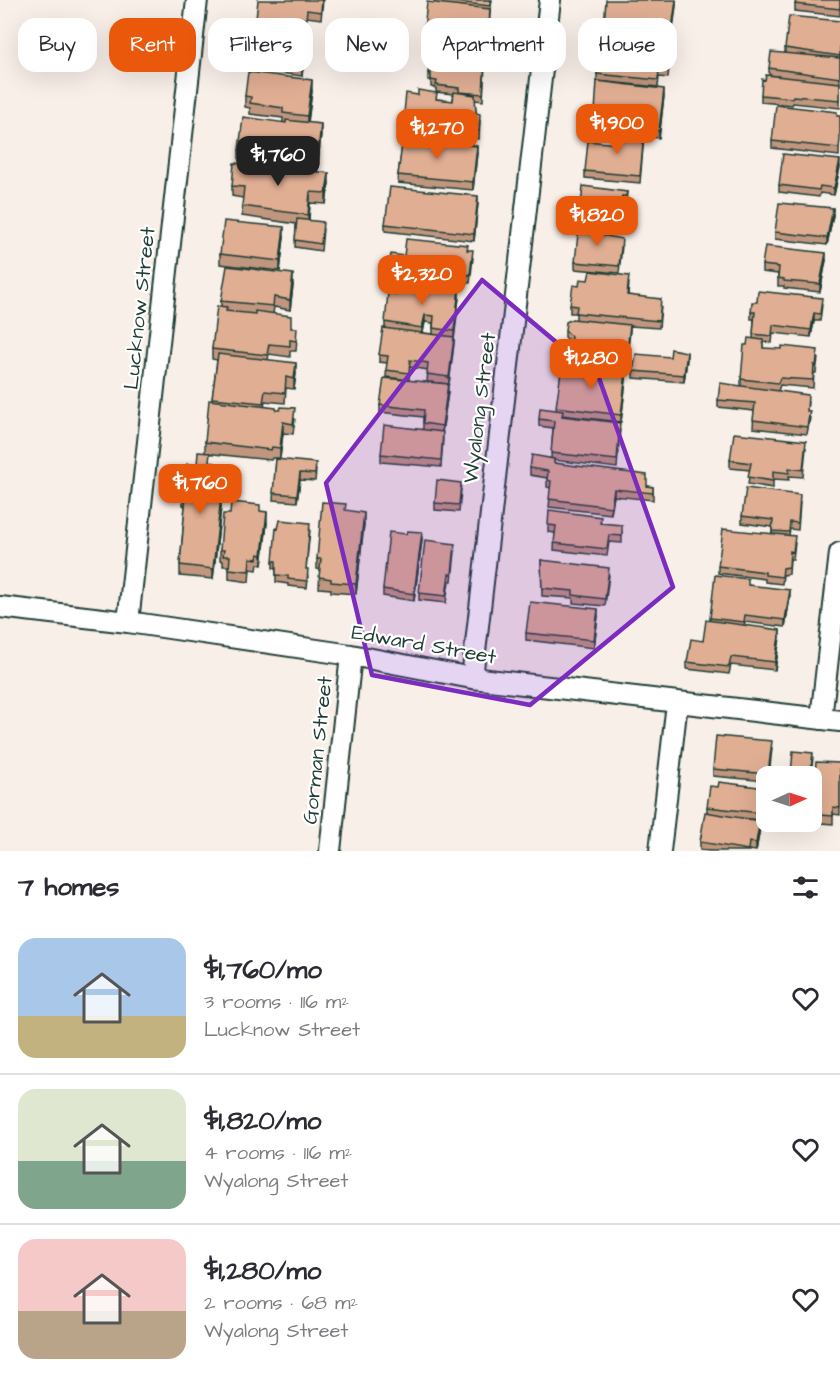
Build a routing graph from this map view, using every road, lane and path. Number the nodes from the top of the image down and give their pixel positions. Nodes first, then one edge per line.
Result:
1 (197, 0) edge
2 (550, 0) edge
3 (840, 553) edge
4 (0, 607) edge
5 (128, 622) junction
6 (351, 655) junction
7 (472, 678) junction
8 (677, 703) junction
9 (831, 720) edge
10 (330, 851) edge
11 (660, 851) edge

1 - 5 street, Lucknow Street
2 - 7 street, Wyalong Street
3 - 9 street
4 - 5 street, Edward Street
5 - 6 street, Edward Street
6 - 7 street, Edward Street
6 - 10 street, Gorman Street
7 - 8 street, Edward Street
8 - 9 street, Edward Street
8 - 11 street

